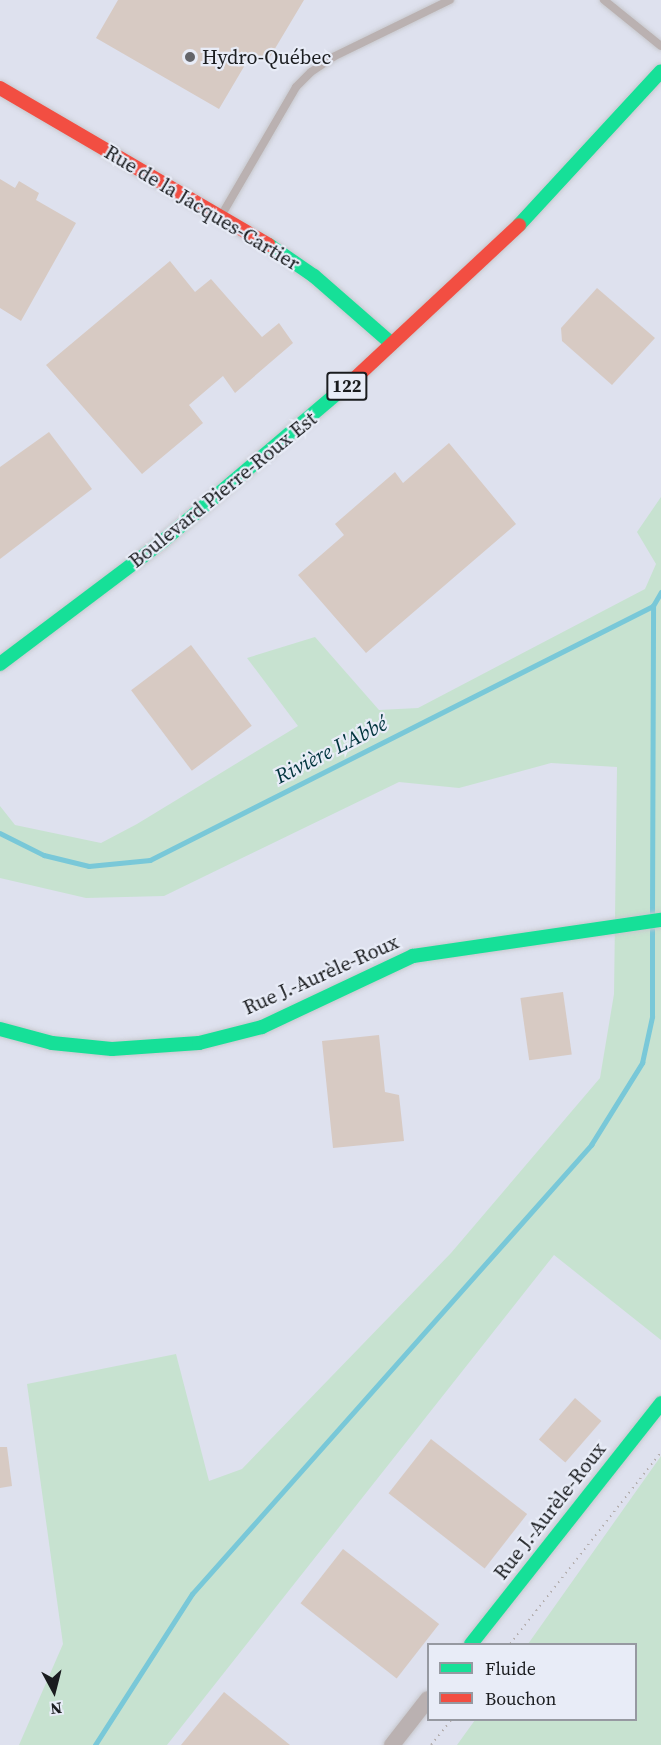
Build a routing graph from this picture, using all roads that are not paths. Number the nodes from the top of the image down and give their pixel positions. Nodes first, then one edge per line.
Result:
1 (450, 0) edge
2 (604, 0) edge
3 (661, 46) edge
4 (661, 71) edge
5 (0, 88) edge
6 (220, 216) junction
7 (392, 344) junction
8 (0, 664) edge
9 (661, 920) edge
10 (0, 1029) edge
11 (661, 1403) edge
12 (472, 1643) edge
13 (427, 1701) edge
14 (392, 1745) edge

1 - 6 lane
2 - 3 lane
4 - 7 street, Boulevard Pierre-Roux Est / 122
5 - 6 street, Rue de la Jacques-Cartier
6 - 7 street, Rue de la Jacques-Cartier
7 - 8 street, Boulevard Pierre-Roux Est / 122
9 - 10 street, Rue J.-Aurèle-Roux
11 - 12 street, Rue J.-Aurèle-Roux
13 - 14 street

